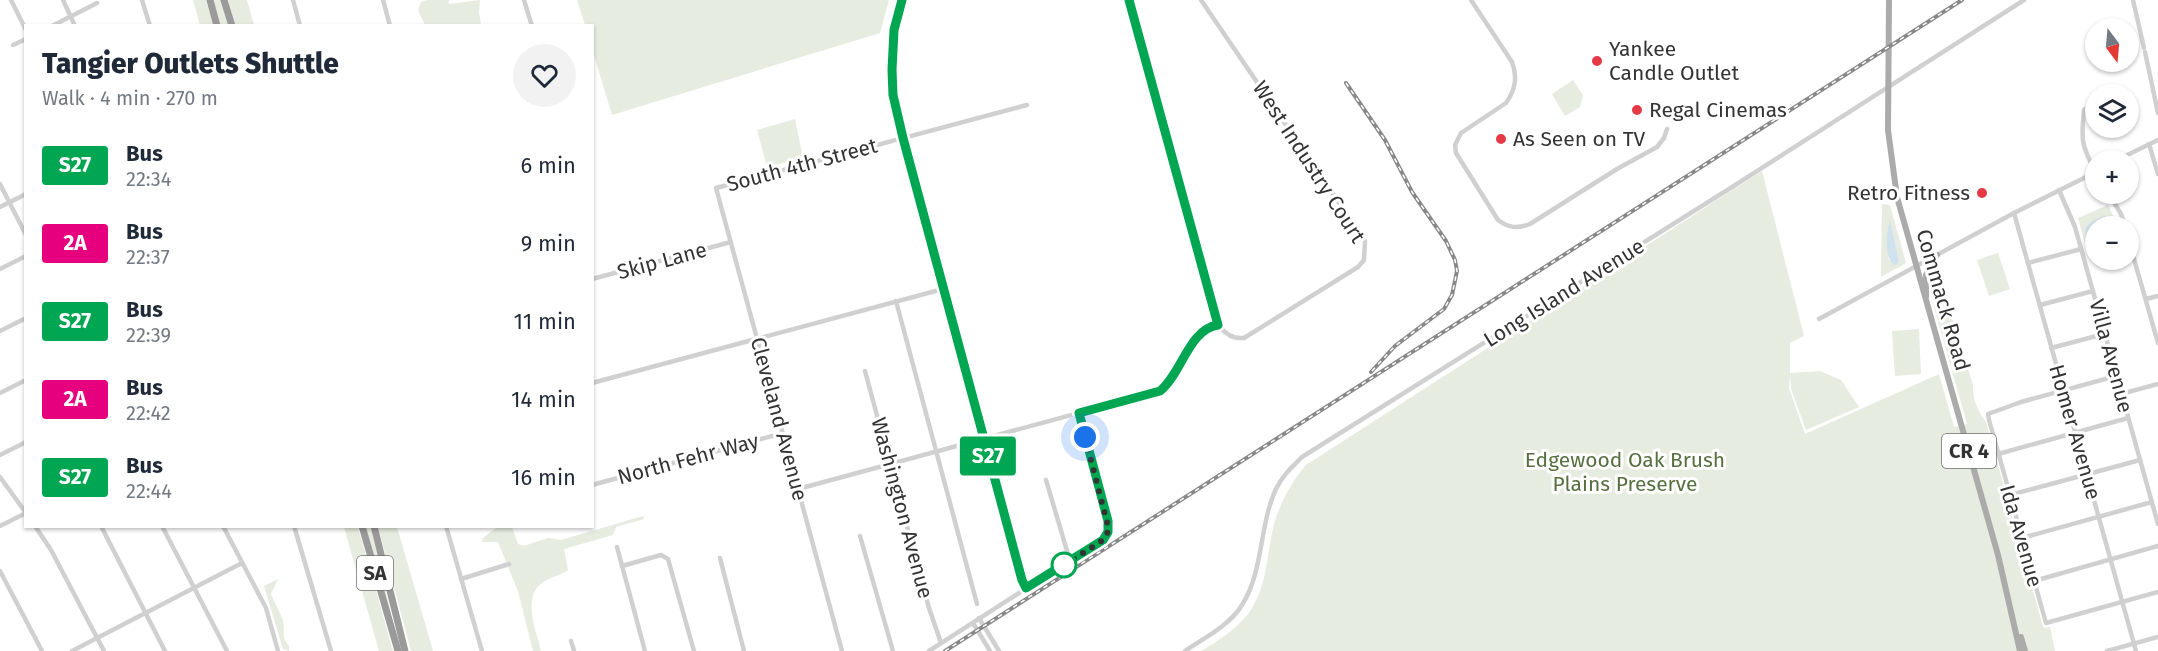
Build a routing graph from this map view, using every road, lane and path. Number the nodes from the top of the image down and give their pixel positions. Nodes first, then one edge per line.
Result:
1 (11, 0) edge
2 (63, 0) edge
3 (142, 0) edge
4 (210, 0) edge
5 (224, 0) edge
6 (293, 0) edge
7 (383, 0) edge
8 (524, 0) edge
9 (902, 0) edge
10 (1129, 0) edge
11 (1201, 0) edge
12 (1471, 0) edge
13 (1889, 0) edge
14 (2024, 0) edge
15 (2133, 0) edge
16 (97, 3) dead end
17 (71, 16) junction
18 (56, 24) edge
19 (74, 24) edge
20 (149, 24) edge
21 (216, 24) edge
22 (231, 24) edge
23 (299, 24) edge
24 (389, 24) edge
25 (531, 24) edge
26 (24, 26) edge
27 (24, 40) edge
28 (13, 45) dead end
29 (1889, 87) junction
30 (1027, 105) dead end
31 (2085, 109) edge
32 (2158, 112) edge
33 (1667, 129) dead end
34 (903, 138) junction
35 (2158, 140) edge
36 (2150, 144) junction
37 (2138, 150) edge
38 (2085, 151) edge
39 (2158, 174) edge
40 (2085, 177) edge
41 (0, 184) edge
42 (716, 188) joint
43 (2059, 190) junction
44 (24, 195) edge
45 (9, 202) junction
46 (0, 207) edge
47 (2014, 213) junction
48 (24, 231) edge
49 (731, 242) junction
50 (2081, 249) junction
51 (1937, 255) junction
52 (24, 257) edge
53 (2028, 263) junction
54 (1915, 267) junction
55 (0, 269) edge
56 (2137, 270) edge
57 (594, 278) edge
58 (943, 289) junction
59 (2093, 291) junction
60 (2158, 296) edge
61 (1925, 299) junction
62 (2146, 299) junction
63 (896, 301) junction
64 (2040, 305) junction
65 (24, 319) edge
66 (1819, 319) dead end
67 (1218, 325) junction
68 (0, 331) edge
69 (2104, 334) junction
70 (757, 338) junction
71 (2158, 343) edge
72 (2051, 348) junction
73 (865, 371) dead end
74 (2116, 376) junction
75 (24, 381) edge
76 (594, 382) edge
77 (2158, 384) edge
78 (2063, 390) junction
79 (0, 393) edge
80 (2121, 394) junction
81 (1079, 413) junction
82 (2128, 418) junction
83 (2075, 432) junction
84 (783, 433) junction
85 (983, 439) junction
86 (24, 443) edge
87 (936, 452) junction
88 (1998, 454) junction
89 (0, 455) edge
90 (2140, 460) junction
91 (890, 465) junction
92 (2086, 474) junction
93 (0, 477) edge
94 (1046, 480) dead end
95 (594, 484) edge
96 (798, 489) junction
97 (2010, 495) junction
98 (2152, 502) junction
99 (24, 510) edge
100 (24, 514) edge
101 (2098, 517) junction
102 (2158, 524) edge
103 (0, 526) edge
104 (36, 528) edge
105 (102, 528) edge
106 (163, 528) edge
107 (224, 528) edge
108 (295, 528) edge
109 (363, 528) edge
110 (374, 528) edge
111 (447, 528) edge
112 (860, 536) dead end
113 (2022, 538) junction
114 (2158, 546) edge
115 (617, 547) dead end
116 (720, 558) dead end
117 (2110, 559) junction
118 (1070, 561) junction
119 (242, 563) junction
120 (509, 564) dead end
121 (622, 566) junction
122 (0, 571) edge
123 (461, 579) junction
124 (2034, 581) junction
125 (195, 588) junction
126 (1026, 588) junction
127 (2158, 592) edge
128 (2122, 602) junction
129 (2010, 603) junction
130 (977, 604) dead end
131 (146, 613) junction
132 (979, 618) junction
133 (973, 623) junction
134 (2158, 637) edge
135 (97, 638) junction
136 (571, 641) dead end
137 (941, 643) junction
138 (2134, 643) junction
139 (42, 651) edge
140 (72, 651) edge
141 (104, 651) edge
142 (165, 651) edge
143 (228, 651) edge
144 (278, 651) edge
145 (331, 651) edge
146 (398, 651) edge
147 (405, 651) edge
148 (482, 651) edge
149 (574, 651) edge
150 (645, 651) edge
151 (694, 651) edge
152 (744, 651) edge
153 (842, 651) edge
154 (892, 651) edge
155 (929, 651) edge
156 (990, 651) edge
157 (999, 651) edge
158 (1185, 651) edge
159 (2020, 651) edge
160 (2025, 651) edge
161 (2107, 651) edge
162 (2136, 651) edge

1 - 26 street
2 - 17 street
3 - 20 street
4 - 21 highway
5 - 22 highway
6 - 23 street
7 - 24 street
8 - 25 street
9 - 34 street
10 - 67 street
11 - 67 street, West Industry Court
12 - 33 street
13 - 29 main road, Commack Road / CR 4
14 - 29 street, Long Island Avenue
15 - 32 street
16 - 17 street
17 - 18 street
17 - 19 street
27 - 28 street
29 - 54 main road, Commack Road / CR 4
29 - 158 street, Long Island Avenue
30 - 34 street, South 4th Street
31 - 38 street
34 - 42 street, South 4th Street
34 - 58 street
35 - 36 street
36 - 37 street
36 - 39 street
40 - 43 street
41 - 45 street
42 - 49 street, Cleveland Avenue
43 - 47 street
43 - 50 street, Villa Avenue
44 - 45 street
45 - 46 street
45 - 48 street
47 - 51 street
47 - 53 street, Homer Avenue
49 - 57 street, Skip Lane
49 - 70 street, Cleveland Avenue
50 - 53 street
50 - 59 street, Villa Avenue
51 - 54 street
51 - 61 main road
52 - 55 street
53 - 64 street, Homer Avenue
54 - 61 main road, Commack Road / CR 4
54 - 66 street
56 - 62 street
58 - 63 street
58 - 85 street
59 - 64 street
59 - 69 street, Villa Avenue
60 - 62 street
61 - 129 main road, Commack Road / CR 4
62 - 71 street
63 - 70 street
63 - 87 street
64 - 72 street, Homer Avenue
65 - 68 street
67 - 81 street
69 - 72 street
69 - 74 street, Villa Avenue
70 - 76 street
70 - 84 street, Cleveland Avenue
72 - 78 street, Homer Avenue
73 - 91 street, Washington Avenue
74 - 78 street
74 - 80 street, Villa Avenue
75 - 79 street
77 - 80 street
78 - 83 street, Homer Avenue
78 - 88 street, Ida Avenue
80 - 82 street, Villa Avenue
81 - 85 street
81 - 118 street
82 - 83 street
82 - 90 street, Villa Avenue
83 - 88 street
83 - 92 street, Homer Avenue
84 - 95 street, North Fehr Way
84 - 96 street, Cleveland Avenue
85 - 87 street
85 - 126 street
86 - 89 street
87 - 91 street
87 - 130 street
88 - 97 street, Ida Avenue
90 - 92 street
90 - 98 street, Villa Avenue
91 - 96 street
91 - 137 street, Washington Avenue
92 - 97 street
92 - 101 street, Homer Avenue
93 - 99 street
94 - 118 street
96 - 153 street, Cleveland Avenue
97 - 113 street, Ida Avenue
98 - 101 street
98 - 102 street, Villa Avenue
100 - 103 street
101 - 113 street
101 - 117 street, Homer Avenue
104 - 135 street
105 - 131 street
106 - 125 street
107 - 119 street
108 - 145 street
109 - 146 highway, SA
110 - 147 highway, SA
111 - 123 street
112 - 154 street
113 - 124 street, Ida Avenue
114 - 117 street
115 - 121 street
116 - 152 street
117 - 124 street
117 - 128 street, Homer Avenue
118 - 126 street
119 - 125 street
119 - 144 street
120 - 123 street
121 - 150 street
121 - 151 street
122 - 139 street
123 - 148 street
124 - 128 street, Ida Avenue
125 - 131 street
125 - 143 street
126 - 132 street
127 - 128 street
128 - 138 street, Homer Avenue
129 - 159 main road, Commack Road / CR 4
129 - 160 main road, Commack Road / CR 4
131 - 135 street
131 - 142 street
132 - 133 street
132 - 157 street
133 - 137 street
133 - 156 street
134 - 138 street
135 - 140 street
135 - 141 street
136 - 149 street
137 - 155 street
138 - 161 street
138 - 162 street, Homer Avenue

